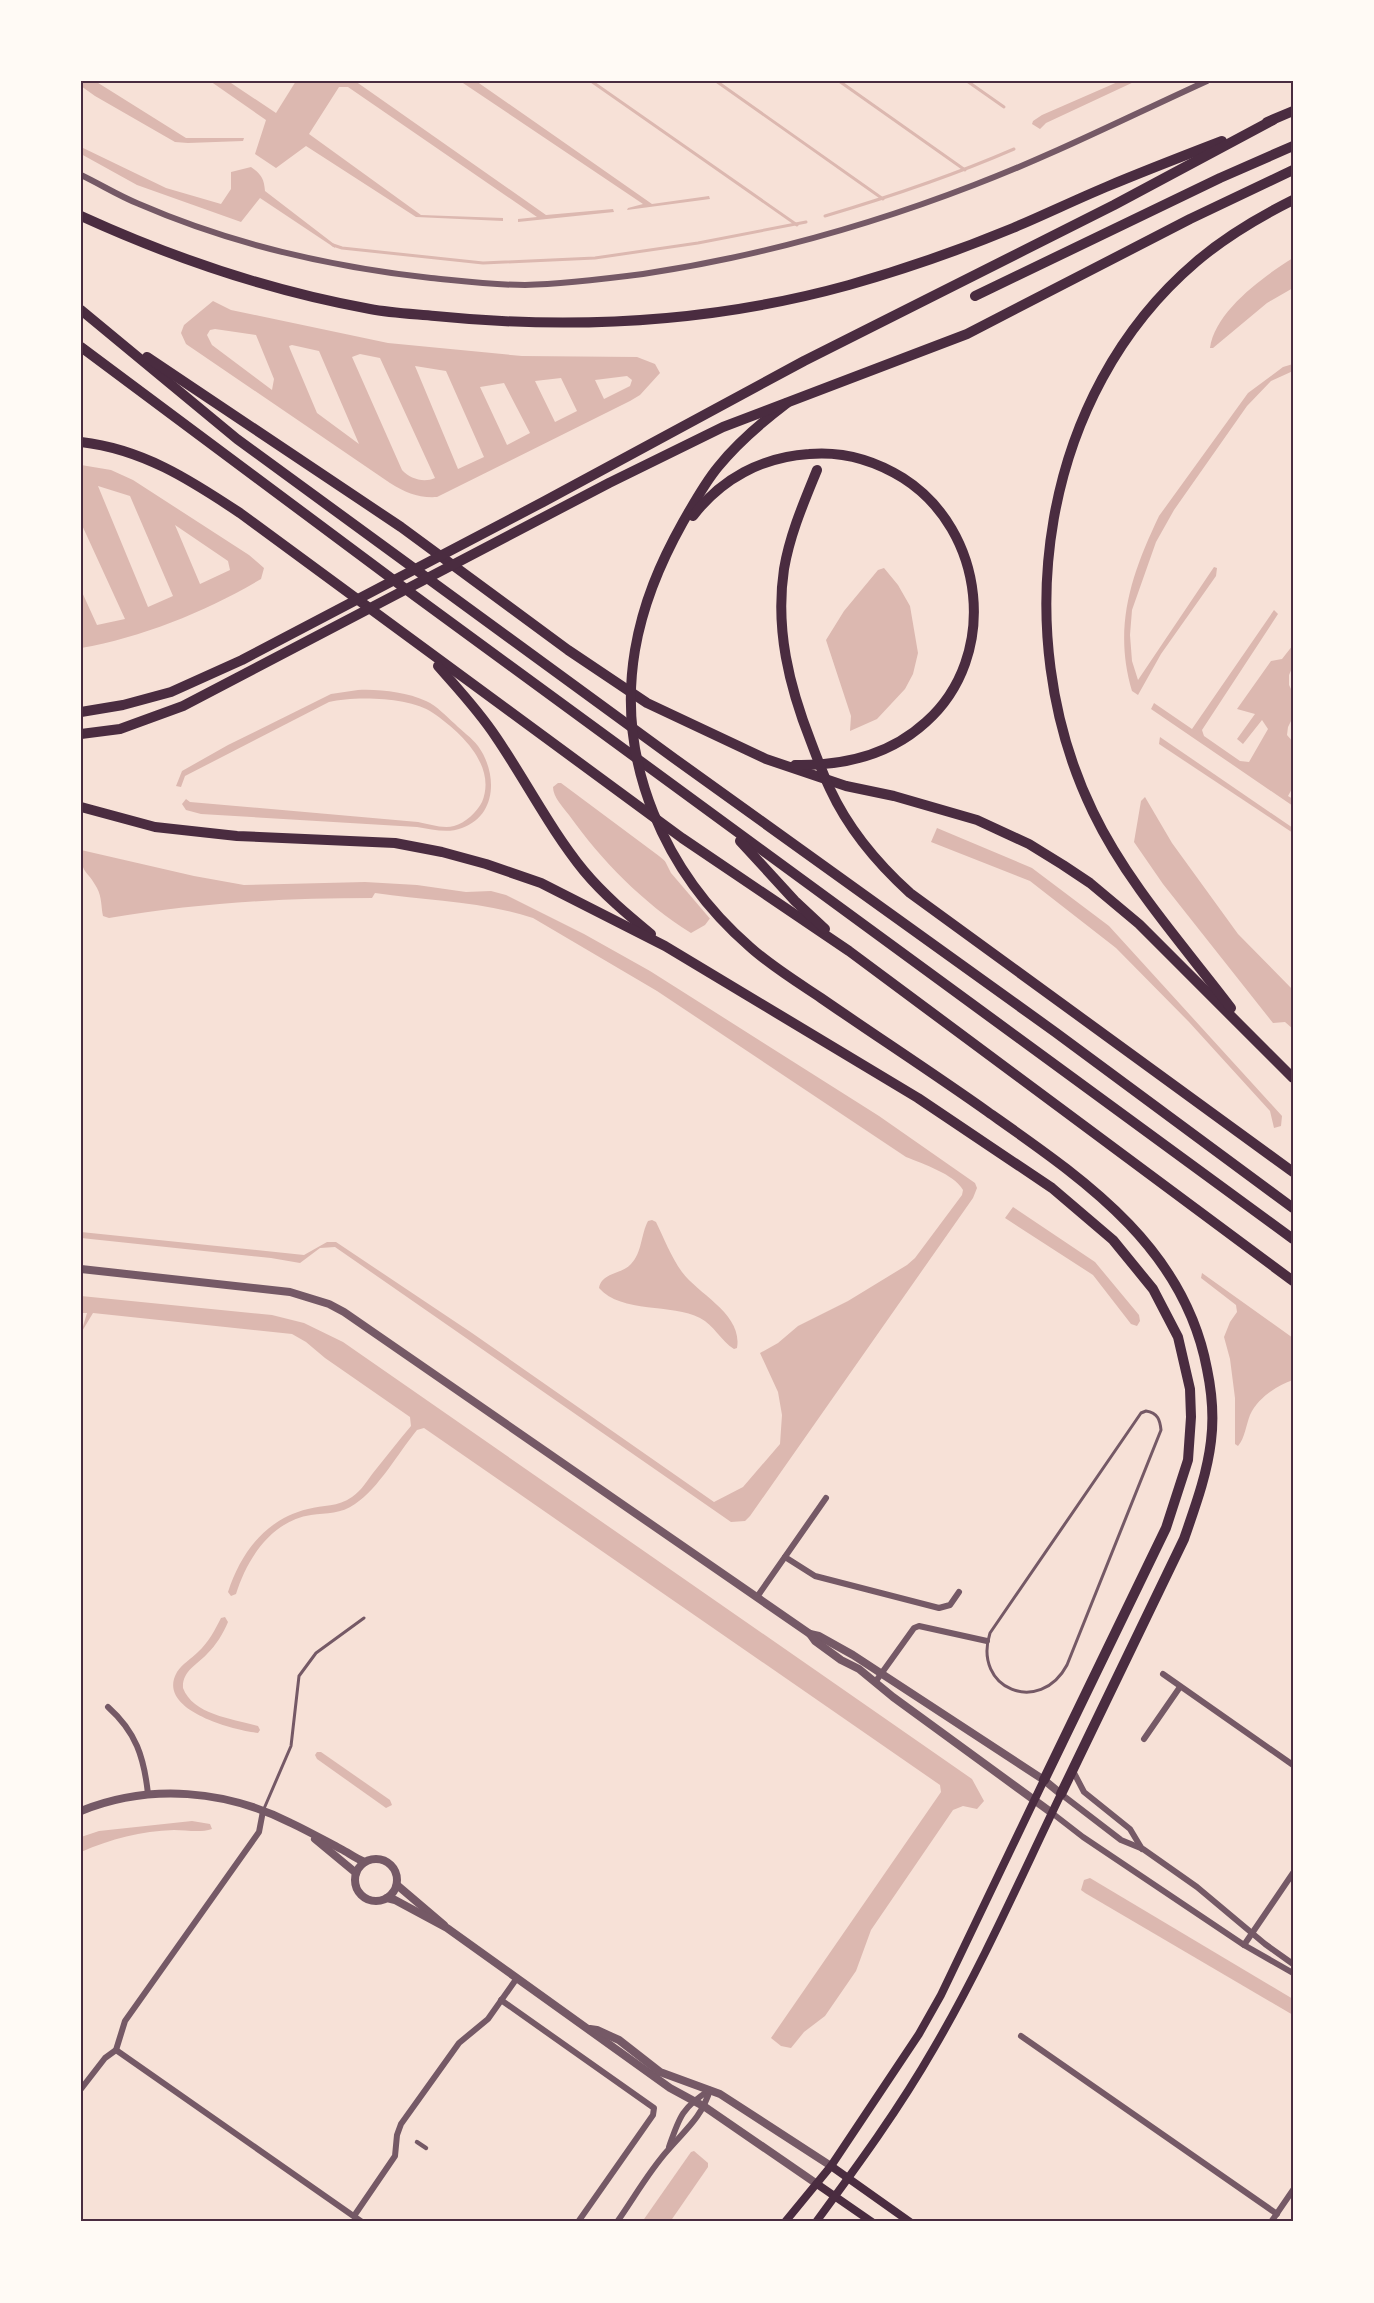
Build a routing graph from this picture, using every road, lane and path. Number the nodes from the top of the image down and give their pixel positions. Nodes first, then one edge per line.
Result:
1 (1207, 81) edge
2 (1293, 111) edge
3 (1273, 120) junction
4 (1293, 146) edge
5 (1293, 170) edge
6 (81, 175) edge
7 (1293, 200) edge
8 (81, 216) edge
9 (975, 296) dead end
10 (81, 310) edge
11 (97, 324) junction
12 (81, 347) edge
13 (787, 403) junction
14 (81, 442) edge
15 (817, 470) dead end
16 (670, 546) junction
17 (423, 650) junction
18 (81, 712) edge
19 (81, 734) edge
20 (766, 759) junction
21 (81, 807) edge
22 (725, 824) junction
23 (665, 946) junction
24 (849, 951) junction
25 (1253, 1037) junction
26 (1293, 1078) edge
27 (1293, 1172) edge
28 (1293, 1208) edge
29 (1293, 1239) edge
30 (81, 1269) edge
31 (1293, 1281) edge
32 (826, 1498) dead end
33 (785, 1557) junction
34 (959, 1592) dead end
35 (757, 1597) junction
36 (364, 1618) dead end
37 (987, 1641) junction
38 (1163, 1674) dead end
39 (878, 1678) junction
40 (1180, 1687) junction
41 (108, 1707) dead end
42 (1143, 1739) dead end
43 (1293, 1765) edge
44 (1072, 1770) junction
45 (1044, 1780) junction
46 (148, 1794) junction
47 (1061, 1794) junction
48 (1035, 1800) junction
49 (81, 1811) edge
50 (262, 1811) junction
51 (1052, 1813) junction
52 (305, 1830) junction
53 (1143, 1849) junction
54 (365, 1862) junction
55 (356, 1873) junction
56 (1293, 1873) edge
57 (397, 1885) junction
58 (387, 1898) junction
59 (447, 1928) junction
60 (1251, 1933) junction
61 (1244, 1945) junction
62 (1293, 1964) edge
63 (1293, 1973) edge
64 (517, 1978) junction
65 (501, 2000) junction
66 (590, 2029) junction
67 (1021, 2036) dead end
68 (116, 2050) junction
69 (81, 2089) edge
70 (711, 2090) junction
71 (692, 2101) junction
72 (705, 2107) junction
73 (417, 2142) dead end
74 (426, 2148) dead end
75 (668, 2150) junction
76 (831, 2166) junction
77 (849, 2179) junction
78 (817, 2184) junction
79 (1293, 2190) edge
80 (835, 2197) junction
81 (1276, 2214) junction
82 (354, 2216) junction
83 (362, 2222) edge
84 (578, 2222) edge
85 (617, 2222) edge
86 (785, 2222) edge
87 (816, 2222) edge
88 (872, 2222) edge
89 (910, 2222) edge
90 (1271, 2222) edge

1 - 6 street
2 - 3 highway
3 - 8 highway
3 - 18 highway
4 - 9 highway
5 - 13 highway
7 - 25 highway
10 - 11 highway
11 - 20 highway
11 - 28 highway
12 - 22 highway
13 - 16 highway
13 - 19 highway
14 - 17 highway
15 - 27 highway
16 - 20 highway
16 - 44 highway
17 - 23 highway
17 - 24 highway
20 - 25 highway
21 - 23 highway
22 - 24 highway
22 - 29 highway
23 - 45 highway
24 - 31 highway
25 - 26 highway
30 - 35 street
32 - 33 street
33 - 34 street
33 - 35 street
35 - 39 street
36 - 50 lane
37 - 37 lane
37 - 39 street
38 - 40 street
39 - 45 street
39 - 48 street
40 - 42 street
40 - 43 street
41 - 46 street
44 - 47 highway
44 - 53 street
45 - 47 street
45 - 48 main road
46 - 49 street
46 - 50 street
47 - 51 main road
47 - 53 street
48 - 51 street
48 - 76 main road
50 - 52 street
50 - 68 street
51 - 61 street
51 - 77 main road
52 - 54 street
52 - 55 street
53 - 60 street
54 - 55 street
54 - 57 street
55 - 58 street
56 - 60 street
57 - 58 street
57 - 59 street
58 - 59 street
59 - 64 street
60 - 61 street
60 - 62 street
61 - 63 street
64 - 65 street
64 - 66 street
65 - 82 street
65 - 84 street
66 - 70 street
66 - 71 street
67 - 81 street
68 - 69 street
68 - 82 street
70 - 71 street
70 - 72 street
70 - 76 street
71 - 72 street
71 - 75 street
72 - 75 street
72 - 78 street
73 - 74 street
75 - 85 street
76 - 77 main road
76 - 78 main road
77 - 80 main road
77 - 89 main road
78 - 80 main road
78 - 86 main road
79 - 81 street
80 - 87 main road
80 - 88 main road
81 - 90 street
82 - 83 street

